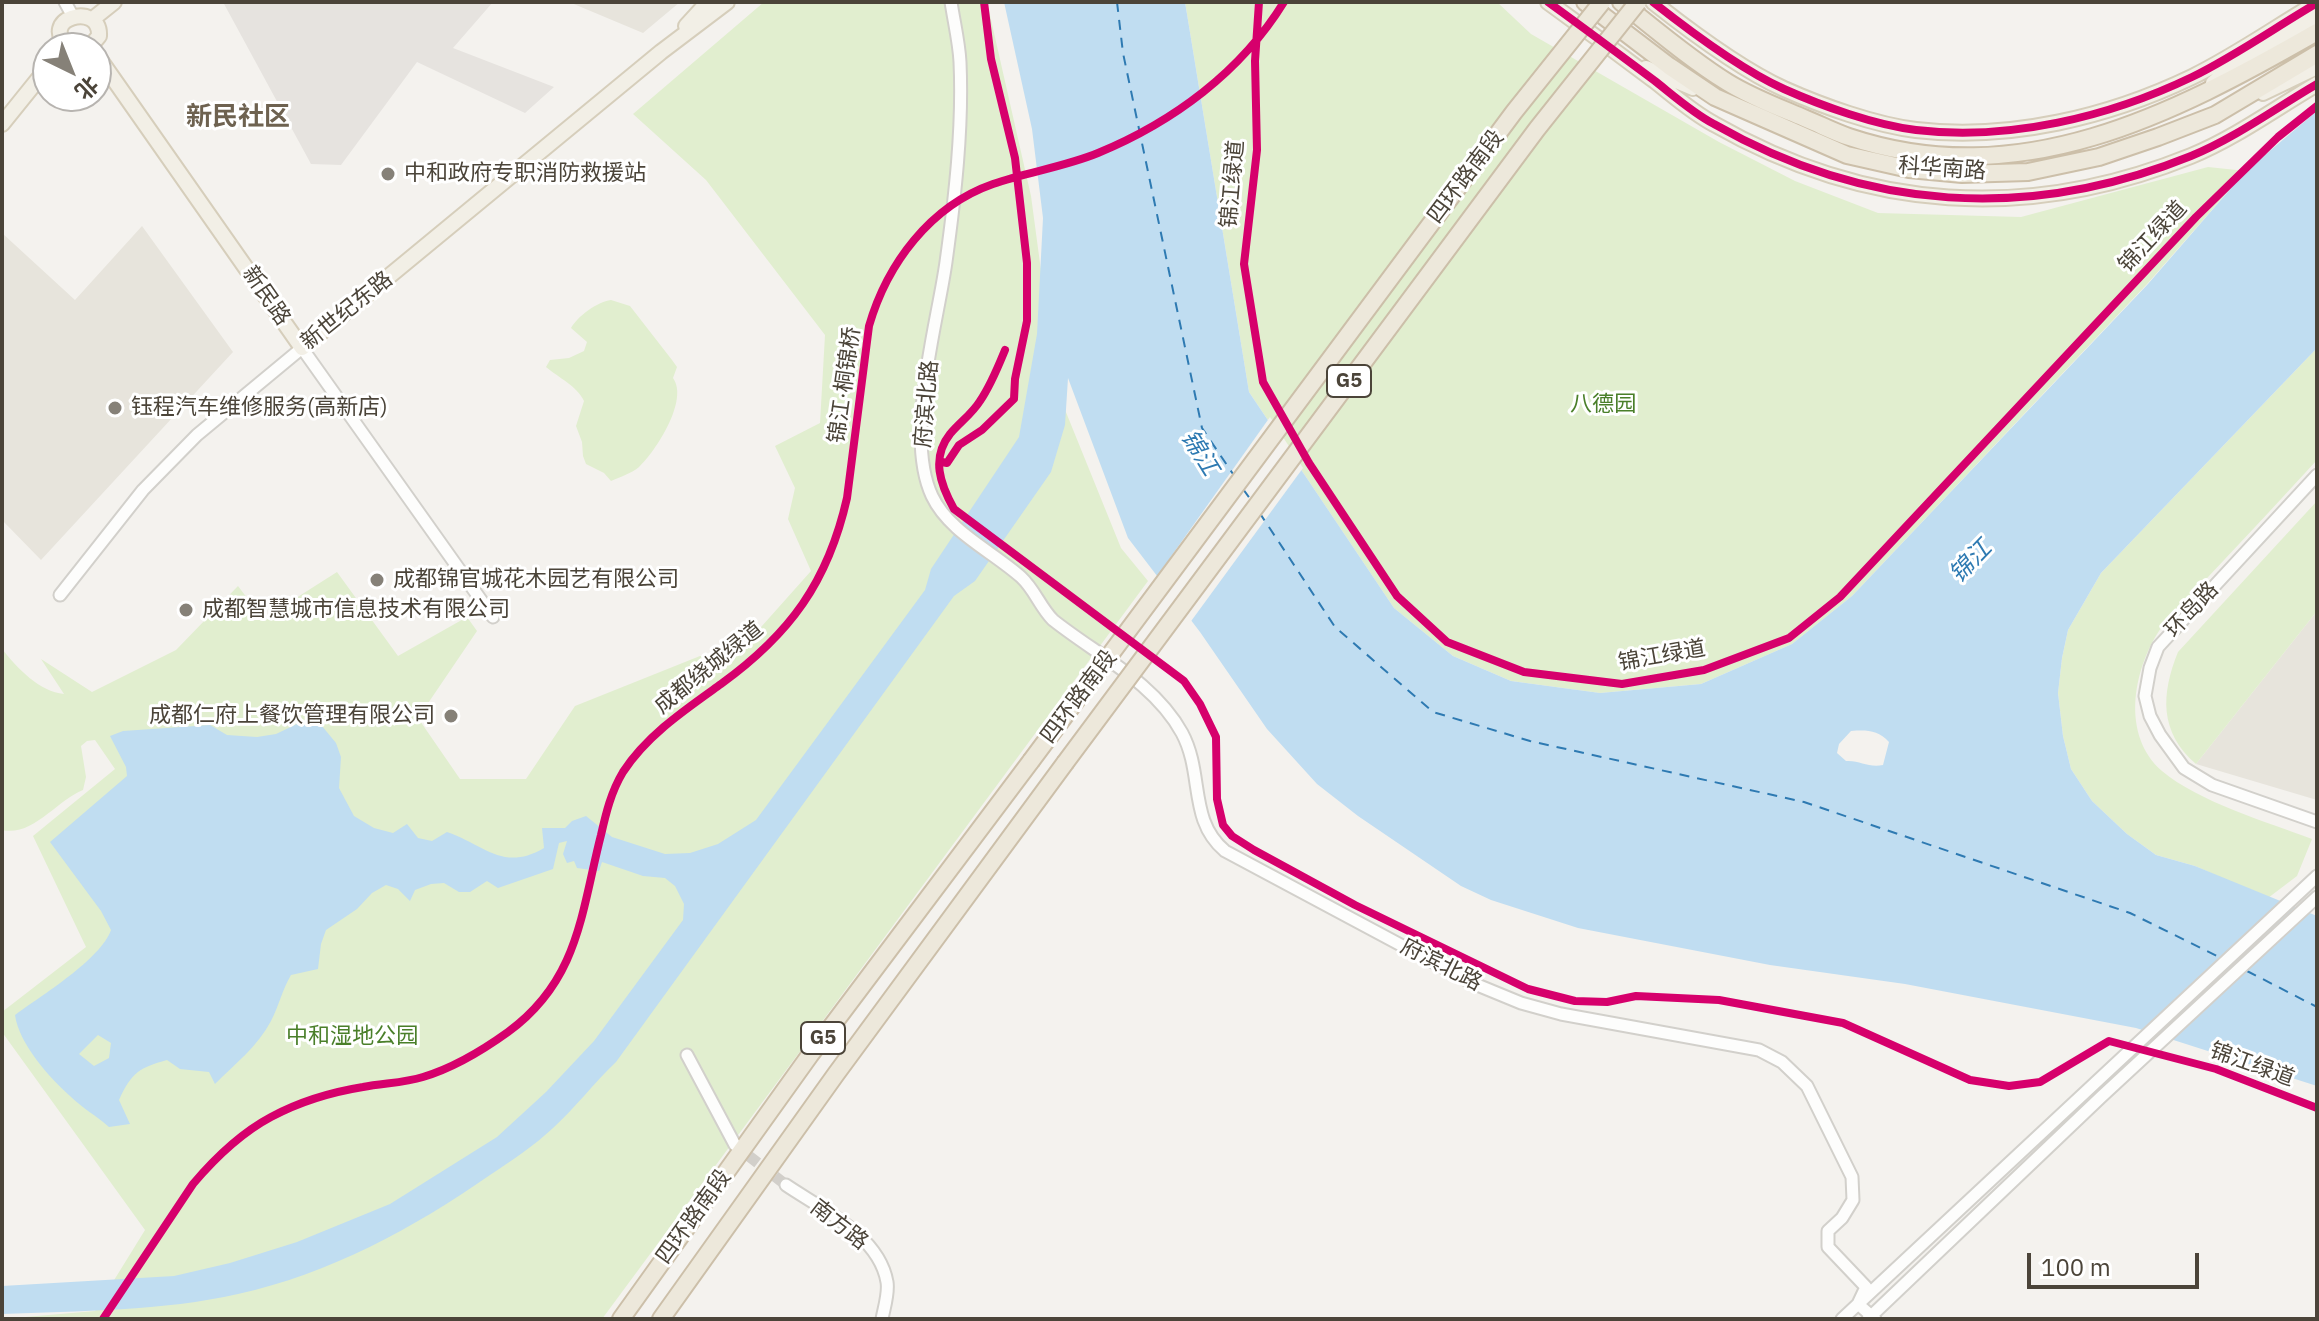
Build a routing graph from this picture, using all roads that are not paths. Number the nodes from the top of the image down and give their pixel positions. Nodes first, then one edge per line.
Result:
1 (114, 2) edge
2 (708, 2) edge
3 (727, 2) edge
4 (951, 2) edge
5 (1548, 2) edge
6 (1585, 2) edge
7 (1602, 2) edge
8 (1621, 2) edge
9 (1638, 2) edge
10 (1653, 2) edge
11 (2317, 3) edge
12 (68, 8) edge
13 (2317, 17) edge
14 (94, 18) junction
15 (60, 32) edge
16 (99, 32) edge
17 (2317, 32) edge
18 (661, 52) junction
19 (2317, 54) edge
20 (1627, 60) junction
21 (2317, 67) edge
22 (112, 77) edge
23 (2317, 84) edge
24 (32, 87) edge
25 (2202, 93) junction
26 (1715, 97) junction
27 (2215, 115) junction
28 (2, 124) edge
29 (302, 348) junction
30 (2317, 475) edge
31 (60, 595) dead end
32 (493, 617) dead end
33 (2317, 822) edge
34 (2315, 878) edge
35 (2317, 897) edge
36 (687, 1055) dead end
37 (735, 1145) tunnel mouth
38 (786, 1185) tunnel mouth
39 (1858, 1304) junction
40 (1871, 1318) edge
41 (621, 1319) edge
42 (661, 1319) edge
43 (882, 1319) edge
44 (1842, 1319) edge

1 - 14 main road
2 - 18 main road, 新世纪东路
3 - 18 main road, 新世纪东路
4 - 39 street, 府滨北路
5 - 20 main road
6 - 26 highway, 科华南路
7 - 41 highway, 四环路南段 / G5, bridge
8 - 25 highway, 科华南路
9 - 42 highway, 四环路南段 / G5, bridge
10 - 11 main road
12 - 14 main road
12 - 15 main road
13 - 25 main road
14 - 16 main road
17 - 25 highway, 科华南路
18 - 29 main road, 新世纪东路
19 - 27 highway, 科华南路
20 - 23 main road
20 - 26 main road
21 - 27 main road
22 - 29 main road, 新民路
24 - 28 main road
26 - 27 highway, 科华南路
29 - 31 street, 新世纪东路
29 - 32 street, 新民路
30 - 33 street, 环岛路
34 - 39 street
35 - 40 street
36 - 37 street
38 - 43 street, 南方路
39 - 40 street
39 - 44 street

